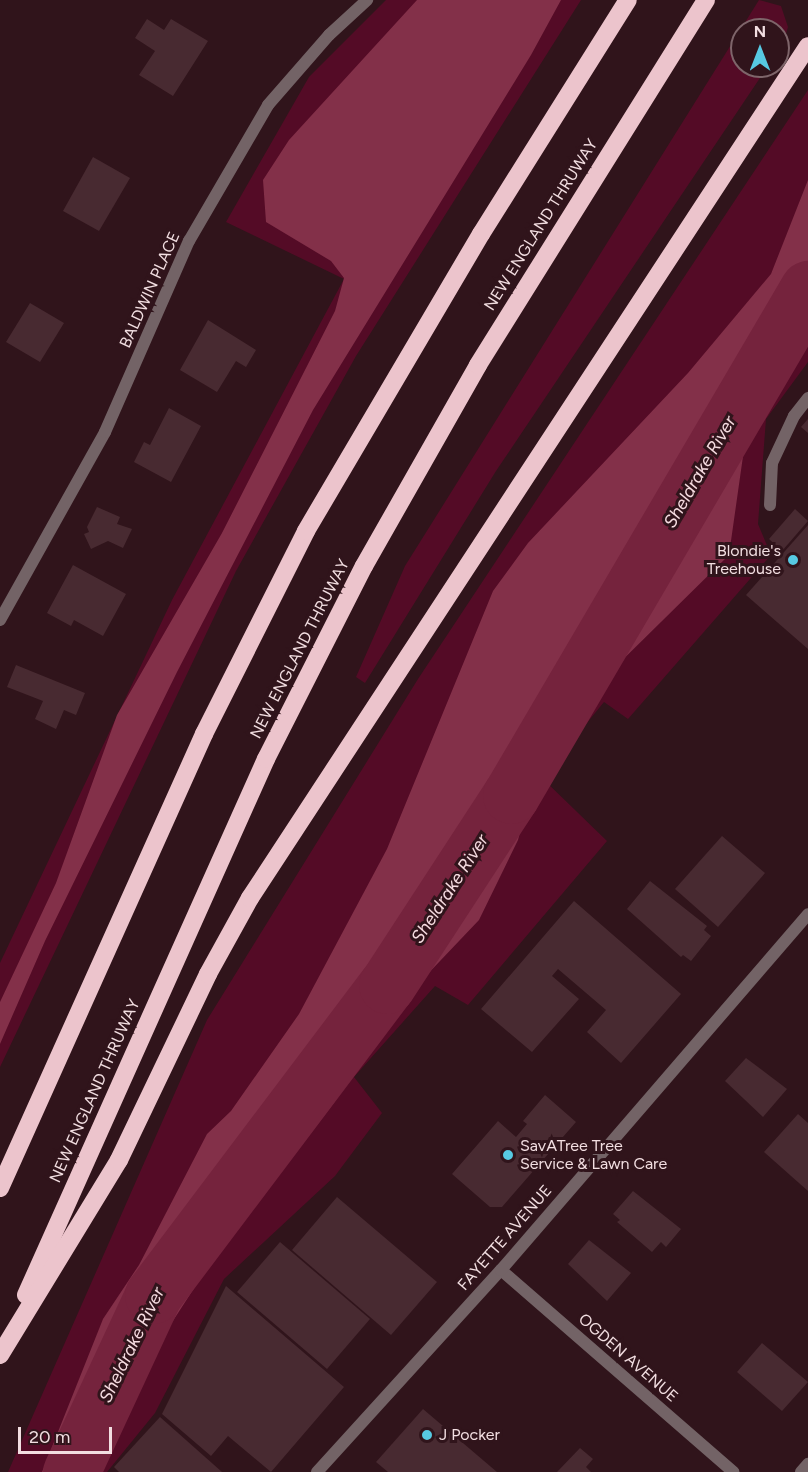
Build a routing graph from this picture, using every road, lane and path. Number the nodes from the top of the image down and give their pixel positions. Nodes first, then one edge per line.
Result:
1 (367, 0) edge
2 (628, 0) edge
3 (706, 0) edge
4 (808, 46) edge
5 (808, 398) edge
6 (770, 505) dead end
7 (0, 620) edge
8 (808, 914) edge
9 (0, 1188) edge
10 (501, 1270) junction
11 (0, 1354) edge
12 (808, 1464) edge
13 (317, 1472) edge
14 (733, 1472) edge
15 (801, 1472) edge

1 - 7 street, BALDWIN PLACE
2 - 9 highway
3 - 11 highway, NEW ENGLAND THRUWAY
4 - 11 highway
5 - 6 street
8 - 10 street, FAYETTE AVENUE
10 - 13 street, FAYETTE AVENUE
10 - 14 street, OGDEN AVENUE
12 - 15 street

